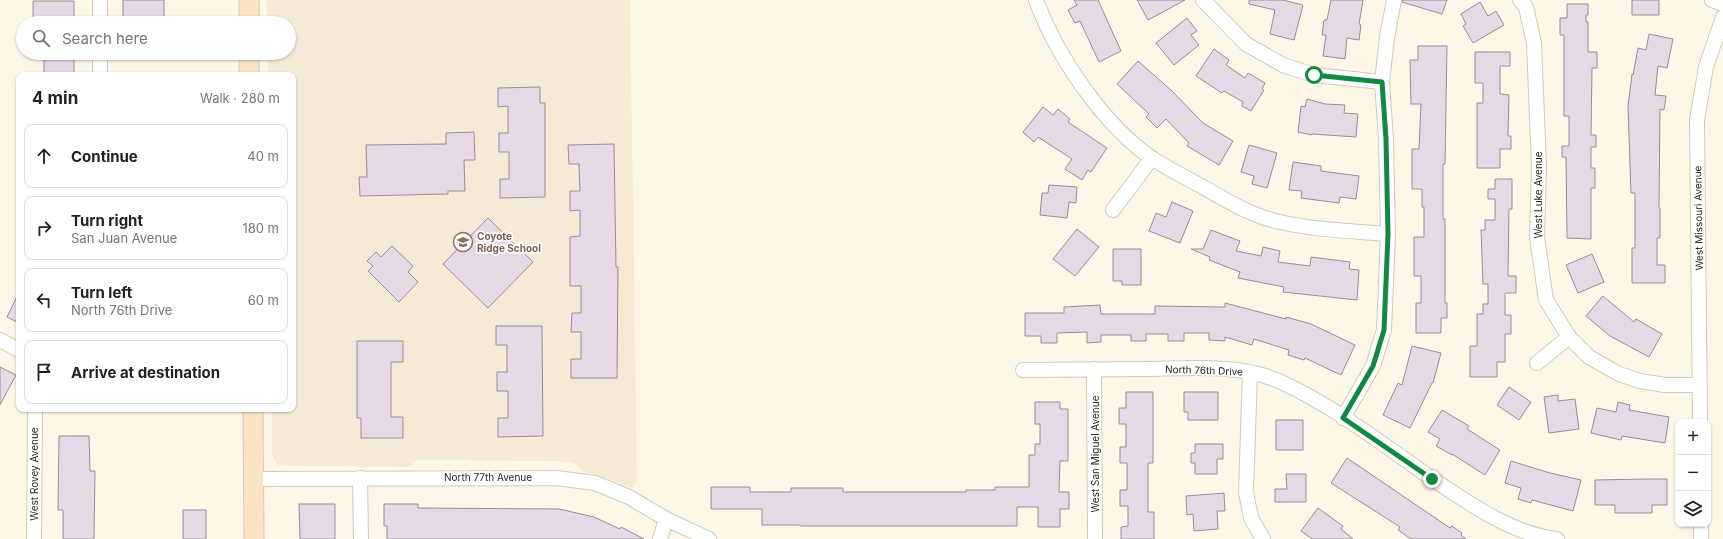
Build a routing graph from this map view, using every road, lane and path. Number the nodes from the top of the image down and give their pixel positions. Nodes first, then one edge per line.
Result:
1 (100, 0) edge
2 (248, 0) edge
3 (1036, 0) edge
4 (1203, 0) edge
5 (1394, 0) edge
6 (1520, 0) edge
7 (1712, 0) edge
8 (1723, 4) edge
9 (100, 16) edge
10 (249, 16) edge
11 (1723, 17) edge
12 (100, 60) edge
13 (249, 60) edge
14 (100, 72) edge
15 (249, 72) edge
16 (1382, 82) junction
17 (1152, 158) junction
18 (1113, 210) dead end
19 (1388, 234) junction
20 (1569, 337) junction
21 (0, 340) edge
22 (16, 348) edge
23 (1537, 363) dead end
24 (1094, 369) junction
25 (1023, 370) dead end
26 (1250, 372) junction
27 (1700, 385) junction
28 (35, 412) edge
29 (253, 412) edge
30 (1343, 418) junction
31 (1700, 419) edge
32 (360, 478) junction
33 (254, 479) junction
34 (666, 519) junction
35 (1701, 527) edge
36 (34, 539) edge
37 (254, 539) edge
38 (361, 539) edge
39 (660, 539) edge
40 (709, 539) edge
41 (1095, 539) edge
42 (1263, 539) edge
43 (1551, 539) edge
44 (1701, 539) edge

1 - 9 street
2 - 10 main road
3 - 17 street
4 - 16 street
5 - 16 street
6 - 20 street, West Luke Avenue
7 - 8 street
11 - 27 street, West Missouri Avenue
12 - 14 street
13 - 15 main road
16 - 19 street
17 - 18 street
17 - 19 street
19 - 30 street
20 - 23 street
20 - 27 street, West Luke Avenue
21 - 22 street
24 - 25 street, North 76th Drive
24 - 26 street, North 76th Drive
24 - 41 street, West San Miguel Avenue
26 - 30 street, North 76th Drive
26 - 42 street
27 - 31 street, West Missouri Avenue
28 - 36 street, West Rovey Avenue
29 - 33 main road
30 - 43 street, North 76th Drive
32 - 33 street, North 77th Avenue
32 - 34 street, North 77th Avenue
32 - 38 street
33 - 37 main road
34 - 39 street
34 - 40 street, North 77th Avenue
35 - 44 street

